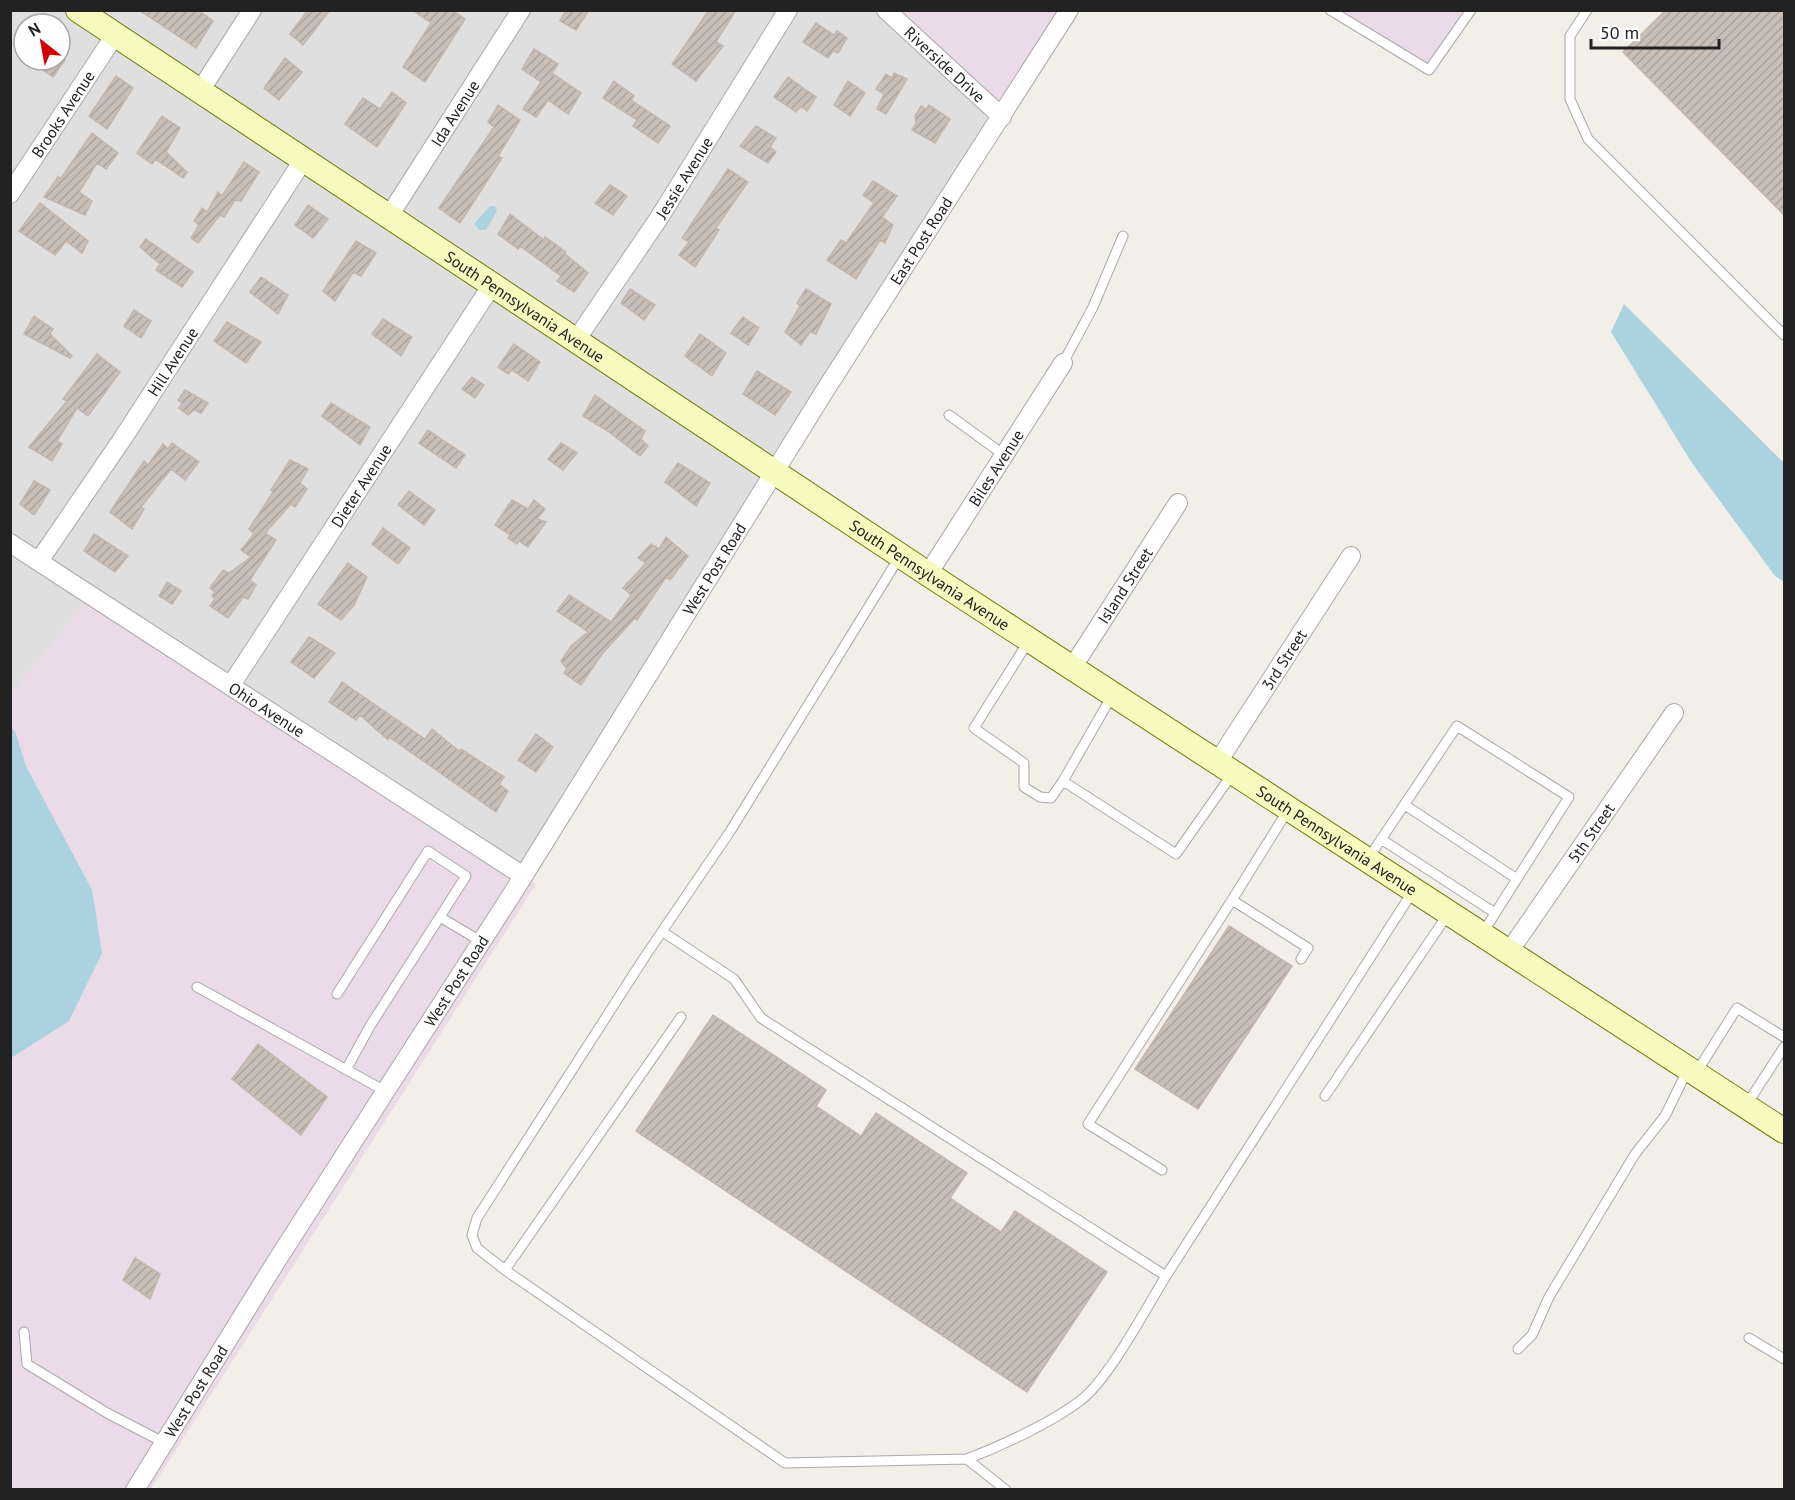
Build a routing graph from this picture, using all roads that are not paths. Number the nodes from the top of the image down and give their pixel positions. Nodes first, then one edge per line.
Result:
1 (78, 10) edge
2 (252, 10) edge
3 (521, 10) edge
4 (788, 10) edge
5 (886, 10) edge
6 (1069, 10) edge
7 (1330, 10) edge
8 (1472, 10) edge
9 (1587, 10) edge
10 (115, 35) junction
11 (200, 91) junction
12 (1002, 117) junction
13 (304, 159) junction
14 (10, 194) edge
15 (389, 216) junction
16 (1123, 236) dead end
17 (492, 285) junction
18 (1785, 335) edge
19 (576, 340) junction
20 (1063, 363) joint
21 (949, 415) dead end
22 (1004, 455) junction
23 (774, 472) junction
24 (1178, 503) dead end
25 (10, 543) edge
26 (901, 554) junction
27 (1352, 556) dead end
28 (39, 561) junction
29 (928, 574) junction
30 (1030, 640) junction
31 (1072, 668) junction
32 (231, 685) junction
33 (1113, 694) junction
34 (1674, 713) dead end
35 (1225, 768) junction
36 (1063, 782) junction
37 (1405, 805) junction
38 (1288, 810) junction
39 (1382, 839) junction
40 (1367, 861) junction
41 (522, 875) junction
42 (1517, 879) junction
43 (1413, 891) junction
44 (1232, 900) junction
45 (1495, 913) junction
46 (1448, 914) junction
47 (440, 917) junction
48 (663, 932) junction
49 (1481, 935) junction
50 (482, 942) junction
51 (1509, 953) junction
52 (1301, 959) dead end
53 (197, 987) dead end
54 (338, 994) dead end
55 (681, 1017) dead end
56 (1785, 1037) edge
57 (1785, 1047) edge
58 (347, 1068) junction
59 (1692, 1071) junction
60 (386, 1091) junction
61 (1326, 1096) dead end
62 (1746, 1106) junction
63 (1785, 1131) edge
64 (1162, 1170) dead end
65 (505, 1270) junction
66 (1166, 1276) junction
67 (24, 1332) dead end
68 (1749, 1338) dead end
69 (1518, 1349) dead end
70 (1785, 1359) edge
71 (163, 1442) junction
72 (967, 1459) junction
73 (135, 1490) edge
74 (1006, 1490) edge

1 - 10 main road, South Pennsylvania Avenue
2 - 11 street
3 - 15 street, Ida Avenue
4 - 19 street, Jessie Avenue
5 - 12 street, Riverside Drive
6 - 12 street, East Post Road
7 - 8 lane
9 - 18 lane
10 - 11 main road, South Pennsylvania Avenue
10 - 14 street, Brooks Avenue
11 - 13 main road, South Pennsylvania Avenue
12 - 23 street, East Post Road
13 - 15 main road, South Pennsylvania Avenue
13 - 28 street, Hill Avenue
15 - 17 main road, South Pennsylvania Avenue
16 - 20 lane
17 - 19 main road, South Pennsylvania Avenue
17 - 32 street, Dieter Avenue
19 - 23 main road, South Pennsylvania Avenue
20 - 22 street, Biles Avenue
21 - 22 lane
22 - 29 street, Biles Avenue
23 - 26 main road, South Pennsylvania Avenue
23 - 41 street, West Post Road
24 - 31 street, Island Street
25 - 28 street, Ohio Avenue
26 - 29 main road, South Pennsylvania Avenue
26 - 48 lane
27 - 35 street, 3rd Street
28 - 32 street, Ohio Avenue
29 - 30 main road, South Pennsylvania Avenue
30 - 31 main road, South Pennsylvania Avenue
30 - 36 lane
31 - 33 main road, South Pennsylvania Avenue
32 - 41 street, Ohio Avenue
33 - 35 main road, South Pennsylvania Avenue
33 - 36 lane
34 - 51 street, 5th Street
35 - 36 lane
35 - 38 main road, South Pennsylvania Avenue
37 - 39 lane
37 - 42 lane
37 - 42 lane
38 - 40 main road, South Pennsylvania Avenue
38 - 44 lane
39 - 40 lane
39 - 45 lane
40 - 43 main road, South Pennsylvania Avenue
41 - 50 street, West Post Road
42 - 45 lane
43 - 46 main road, South Pennsylvania Avenue
43 - 66 lane
44 - 52 lane
44 - 64 lane
45 - 49 lane
46 - 49 main road, South Pennsylvania Avenue
46 - 61 lane
47 - 50 lane
47 - 54 lane
47 - 58 lane
48 - 65 lane
48 - 66 lane
49 - 51 main road, South Pennsylvania Avenue
50 - 60 street, West Post Road
51 - 59 main road, South Pennsylvania Avenue
53 - 58 lane
55 - 65 lane
56 - 59 lane
57 - 62 lane
58 - 60 lane
59 - 62 main road, South Pennsylvania Avenue
59 - 69 lane
60 - 71 street, West Post Road
62 - 63 main road, South Pennsylvania Avenue
65 - 72 lane
66 - 72 lane
67 - 71 lane
68 - 70 lane
71 - 73 street, West Post Road
72 - 74 lane

